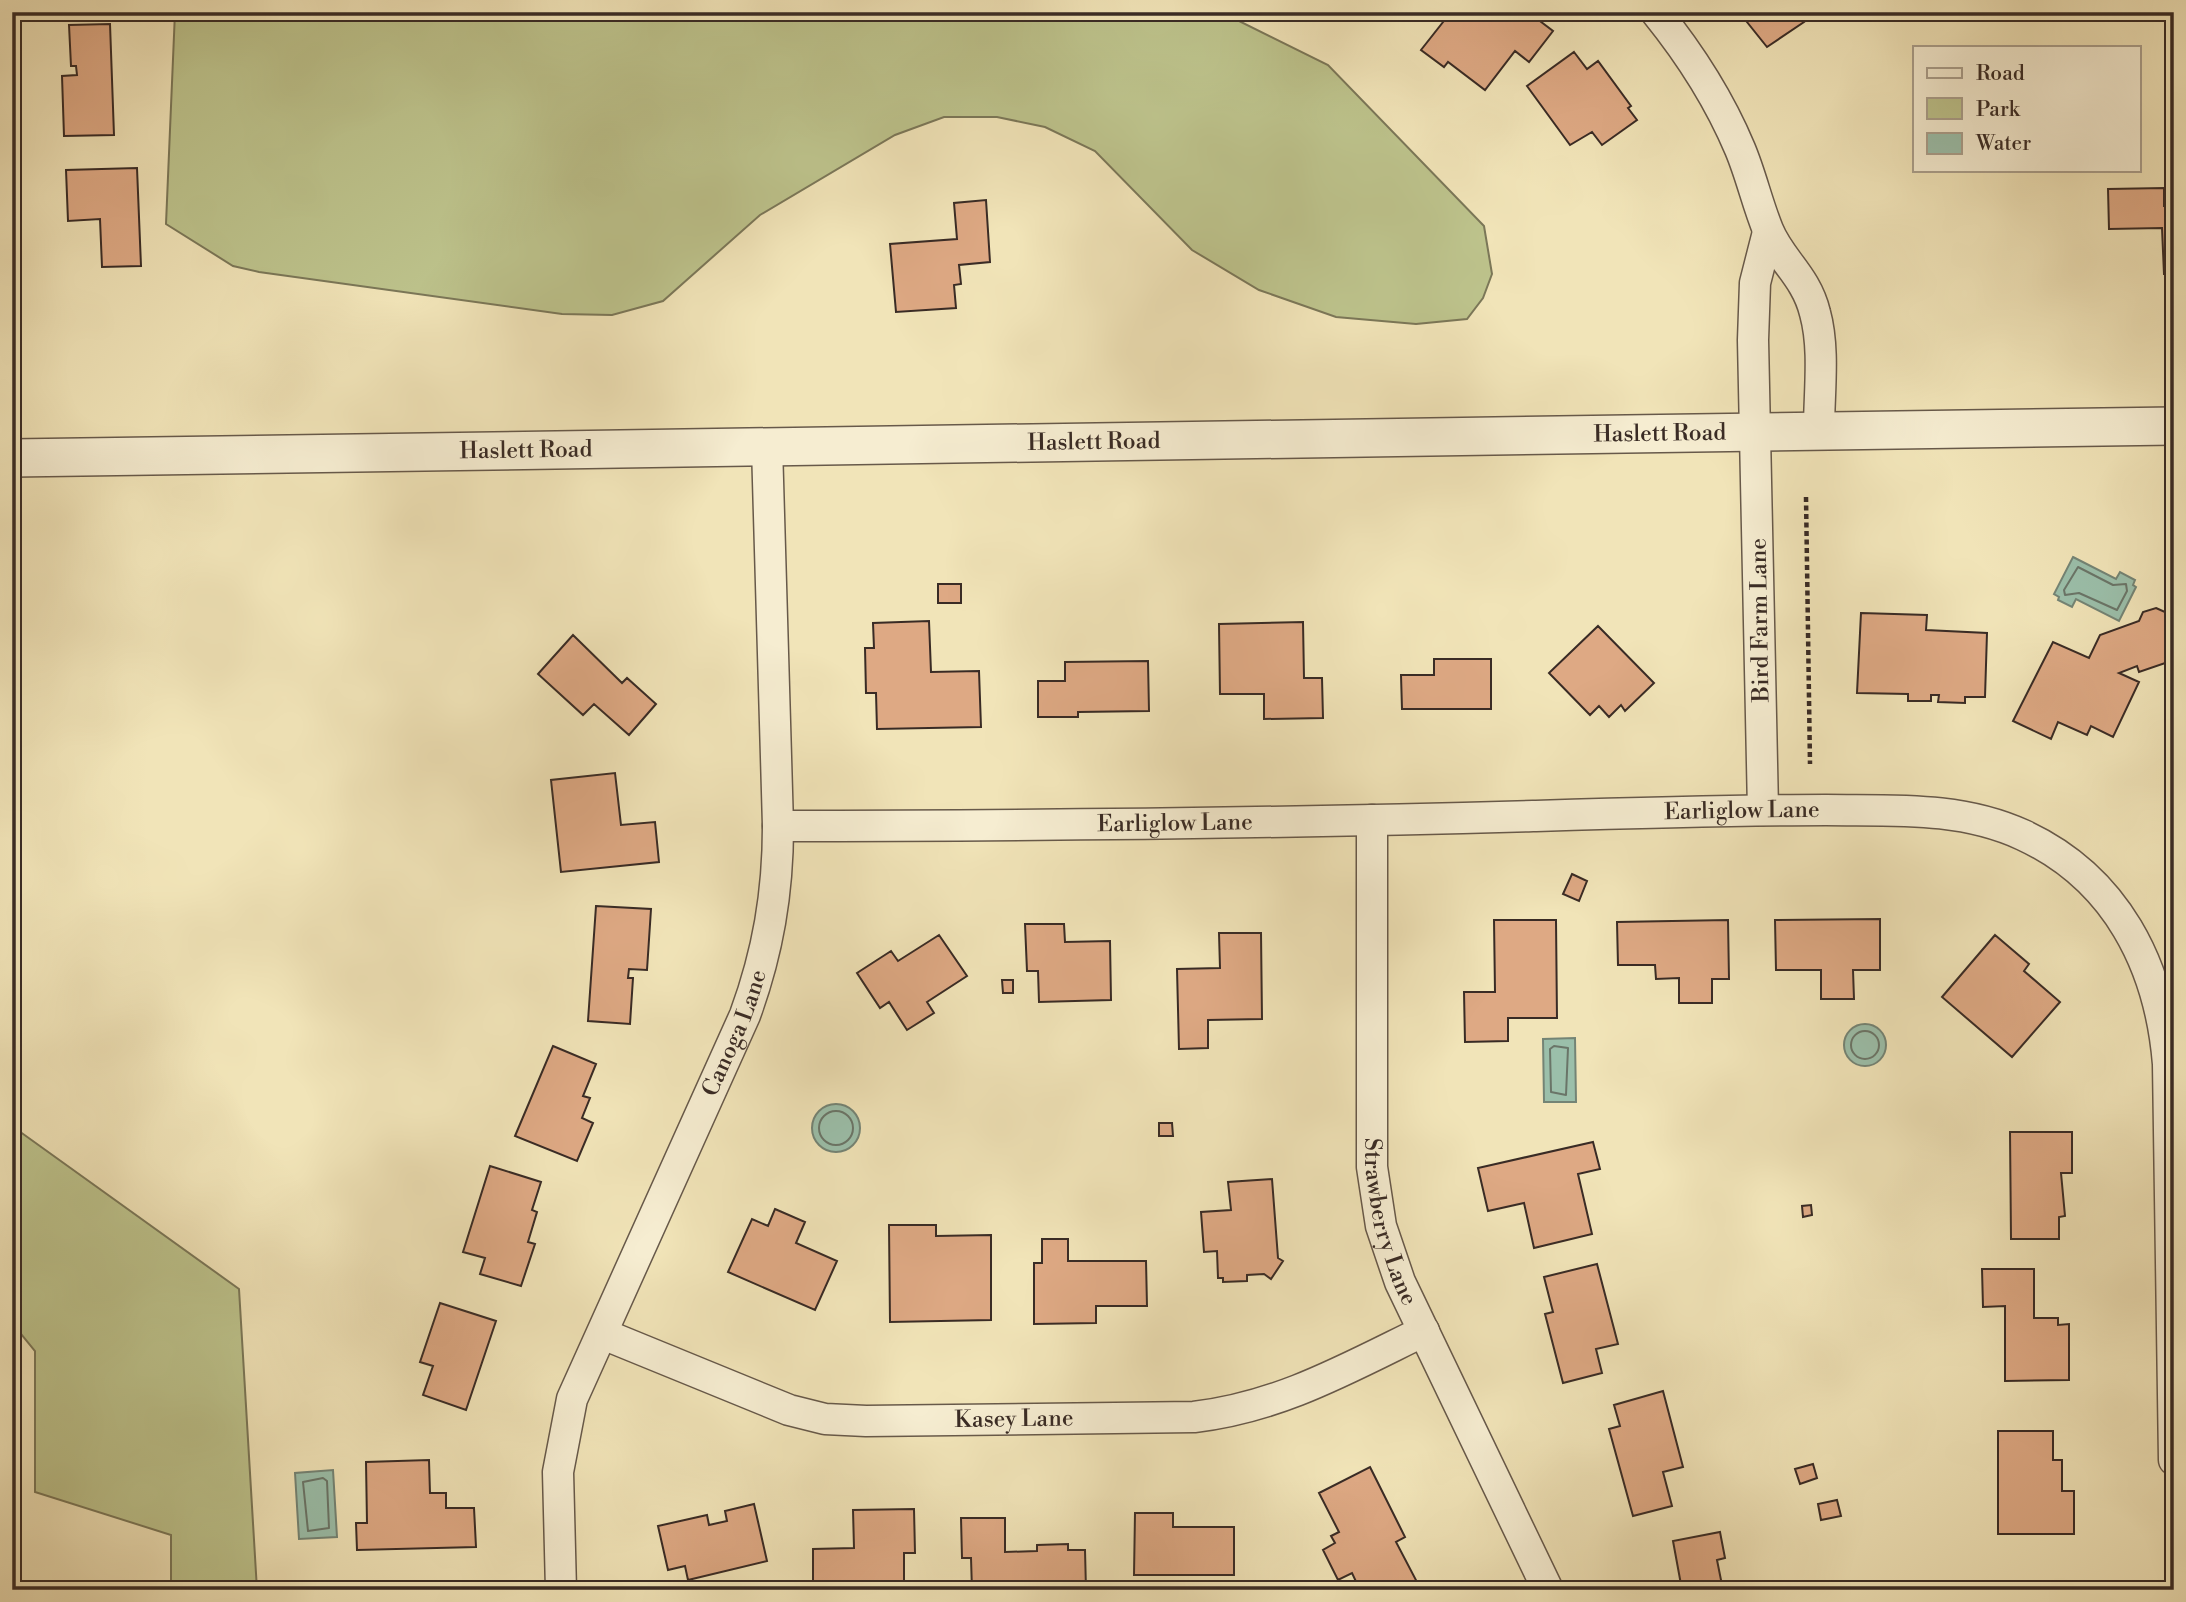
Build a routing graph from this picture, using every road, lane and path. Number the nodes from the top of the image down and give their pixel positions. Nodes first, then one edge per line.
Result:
1 (1656, 12) edge
2 (1768, 232) junction
3 (2174, 426) edge
4 (1757, 430) junction
5 (1819, 430) junction
6 (767, 446) junction
7 (12, 458) edge
8 (1806, 497) dead end
9 (1810, 764) dead end
10 (1763, 810) junction
11 (1372, 820) junction
12 (778, 827) junction
13 (1424, 1331) junction
14 (603, 1334) junction
15 (2174, 1460) edge
16 (561, 1590) edge
17 (1548, 1590) edge

1 - 2 street
2 - 4 street, Bird Farm Lane
2 - 5 street
3 - 5 street, Haslett Road
4 - 5 street, Haslett Road
4 - 6 street, Haslett Road
4 - 10 street, Bird Farm Lane
6 - 7 street, Haslett Road
6 - 12 street, Canoga Lane
8 - 9 path
10 - 11 street, Earliglow Lane
10 - 15 street, Earliglow Lane
11 - 12 street, Earliglow Lane
11 - 13 street, Strawberry Lane
12 - 14 street, Canoga Lane
13 - 14 street, Kasey Lane
13 - 17 street, Strawberry Lane
14 - 16 street, Canoga Lane

